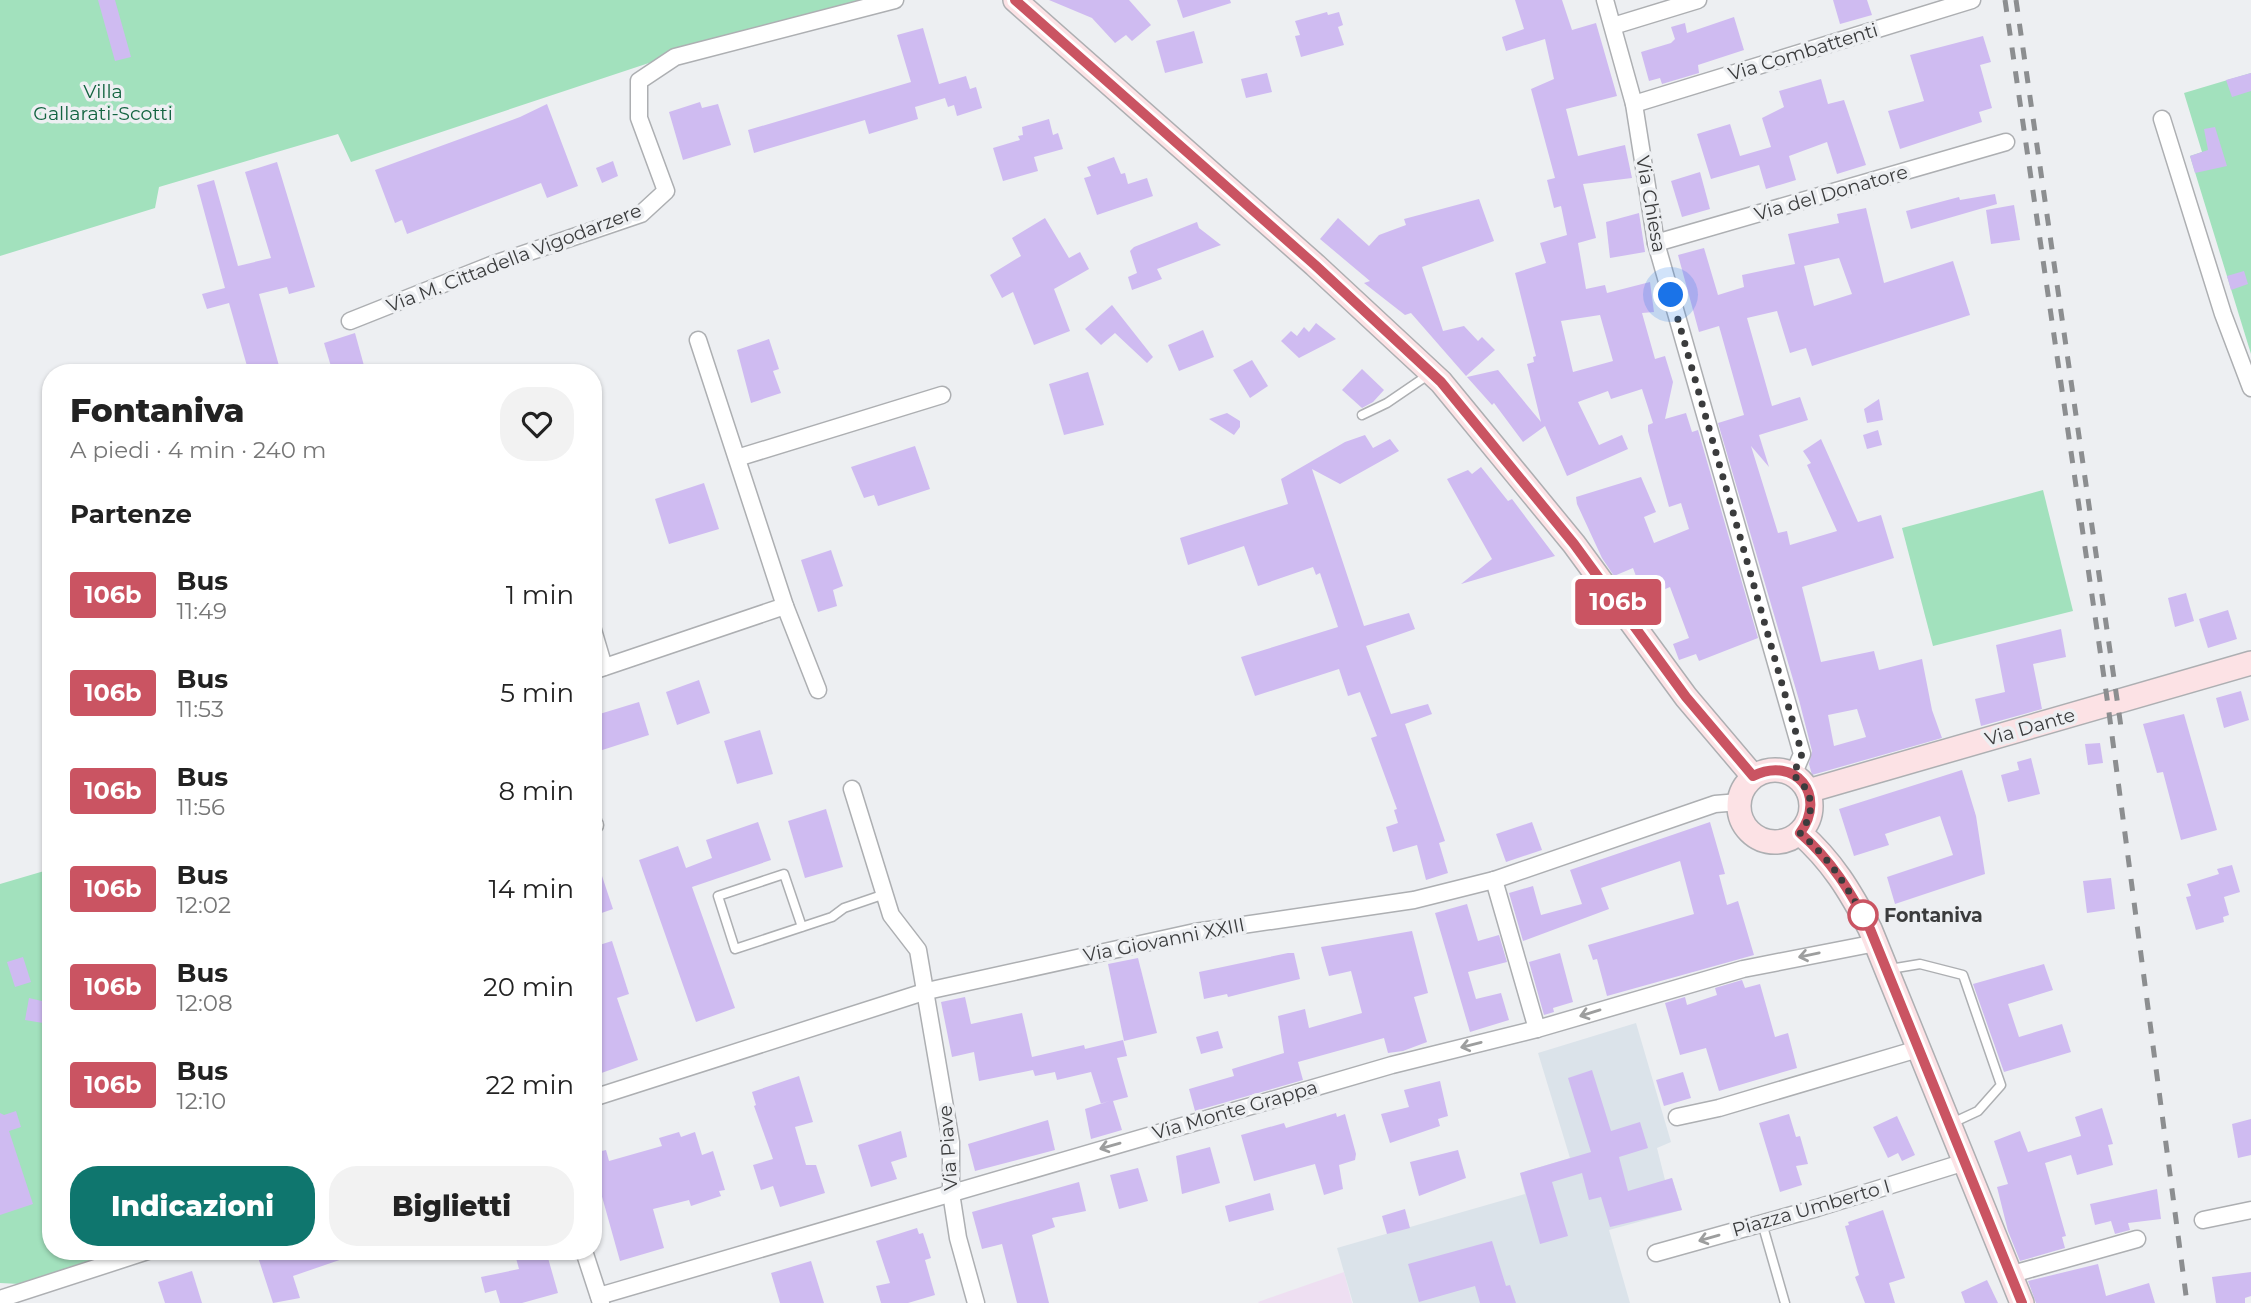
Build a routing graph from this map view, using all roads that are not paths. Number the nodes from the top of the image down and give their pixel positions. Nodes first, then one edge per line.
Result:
1 (895, 0) edge
2 (1015, 0) edge
3 (1605, 0) edge
4 (1698, 0) edge
5 (1972, 0) edge
6 (1613, 26) junction
7 (1634, 104) junction
8 (2162, 119) dead end
9 (2006, 142) dead end
10 (1656, 243) junction
11 (350, 320) dead end
12 (698, 340) dead end
13 (1432, 373) junction
14 (2251, 388) edge
15 (942, 395) dead end
16 (1362, 415) dead end
17 (737, 458) junction
18 (785, 606) junction
19 (2251, 663) edge
20 (602, 668) edge
21 (818, 690) dead end
22 (1753, 776) junction
23 (1801, 783) junction
24 (852, 789) dead end
25 (1738, 802) junction
26 (1800, 833) junction
27 (1494, 880) junction
28 (885, 894) junction
29 (802, 927) junction
30 (1877, 943) junction
31 (1887, 970) junction
32 (927, 992) junction
33 (1537, 1029) junction
34 (1918, 1049) junction
35 (602, 1095) edge
36 (1677, 1116) dead end
37 (1949, 1124) junction
38 (1965, 1161) junction
39 (951, 1193) junction
40 (2251, 1210) edge
41 (2203, 1220) dead end
42 (1762, 1223) junction
43 (2137, 1239) dead end
44 (1656, 1252) dead end
45 (120, 1260) edge
46 (587, 1260) edge
47 (2009, 1275) junction
48 (0, 1299) edge
49 (600, 1300) edge
50 (970, 1301) edge
51 (1786, 1303) edge
52 (2022, 1303) edge

1 - 11 street, Via M. Cittadella Vigodarzere
2 - 13 main road
3 - 6 street, Via Chiesa
4 - 6 street
5 - 7 street, Via Combattenti
6 - 7 street, Via Chiesa
7 - 10 street, Via Chiesa
8 - 14 street
9 - 10 street, Via del Donatore
10 - 23 street, Via Chiesa
12 - 17 street
13 - 16 lane
13 - 22 main road
15 - 17 street
17 - 18 street
18 - 20 street
18 - 21 street
19 - 23 main road, Via Dante
22 - 23 main road
22 - 25 main road
23 - 26 main road
24 - 28 street, Via Piave
25 - 26 main road
25 - 27 street, Via Giovanni XXIII
26 - 30 main road
27 - 32 street, Via Giovanni XXIII
27 - 33 street
28 - 29 lane
28 - 32 street, Via Piave
29 - 29 lane
30 - 31 main road
30 -> 33 street, Via Monte Grappa
31 - 34 main road
31 - 37 lane
32 - 35 street, Via Giovanni XXIII
32 - 39 street, Via Piave
33 -> 39 street, Via Monte Grappa
34 - 36 street
34 - 37 main road
37 - 38 main road
38 - 42 street, Piazza Umberto I
38 - 47 main road
39 - 49 street, Via Monte Grappa
39 - 50 street, Via Piave
40 - 41 street
42 -> 44 street, Piazza Umberto I
42 - 51 lane
43 - 47 street
45 - 48 street
46 - 49 street
47 - 52 main road

